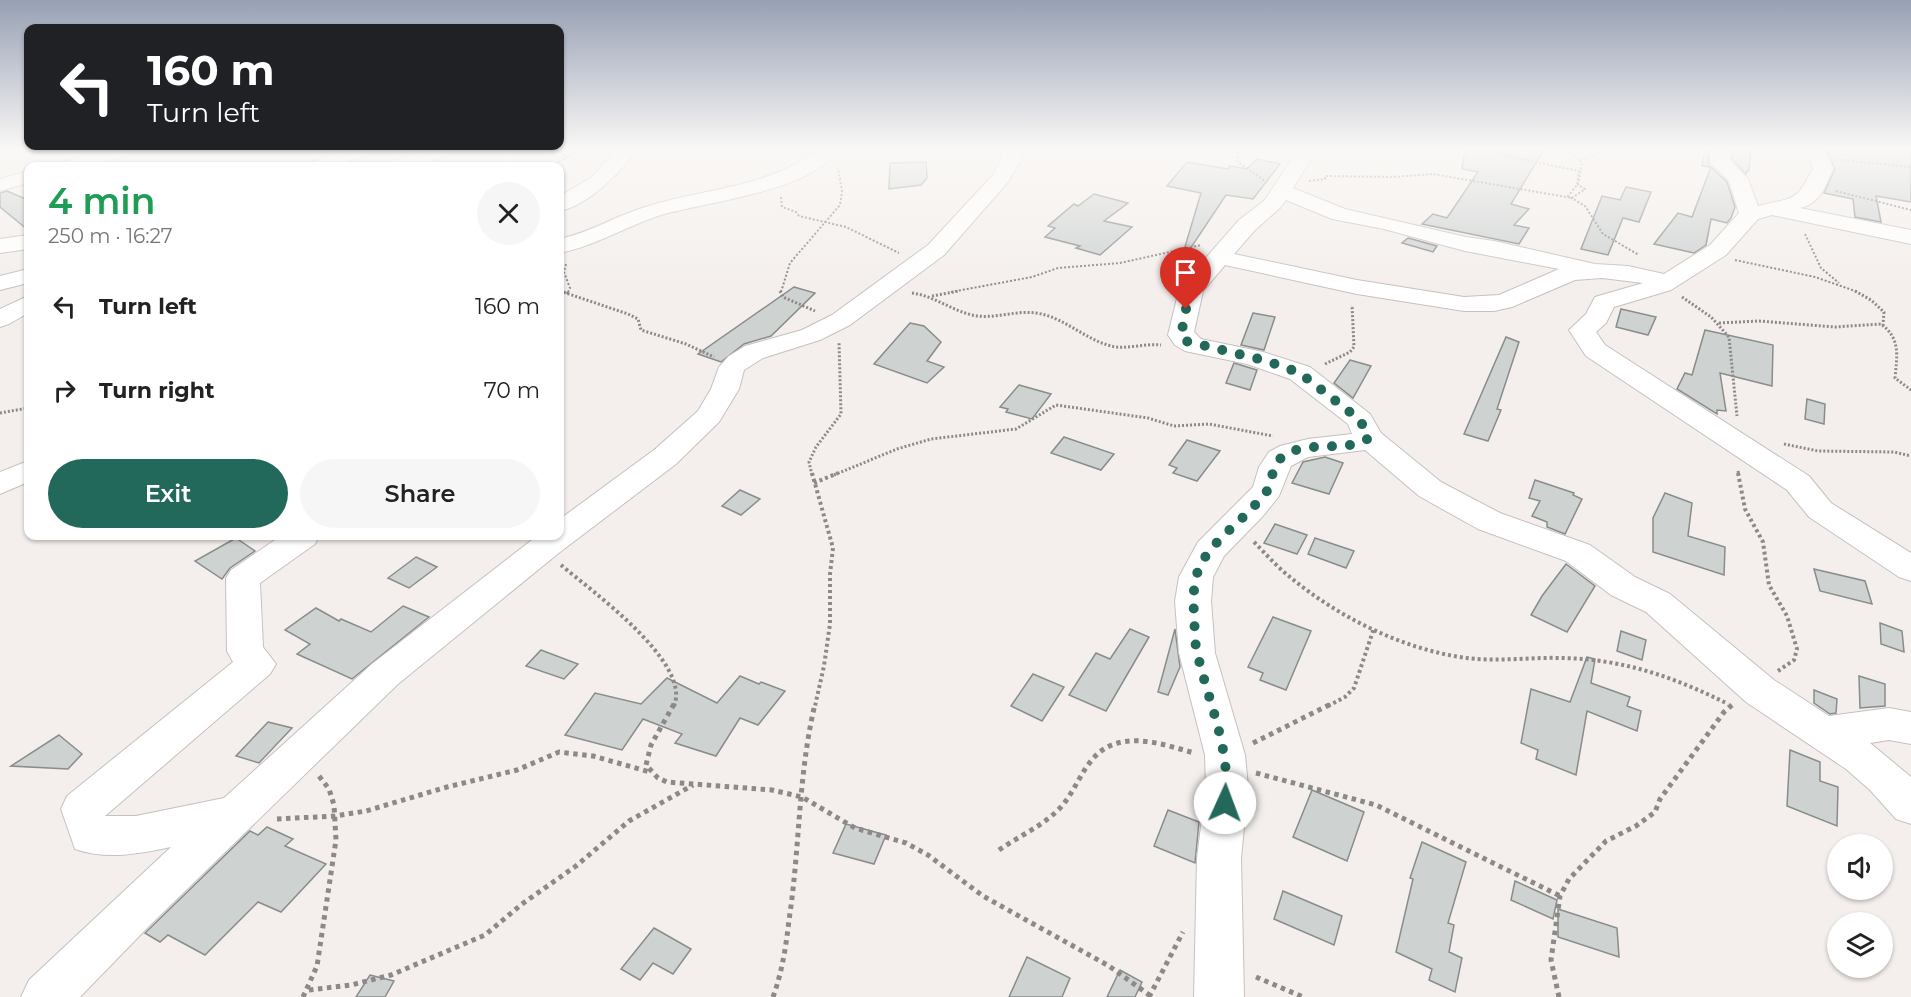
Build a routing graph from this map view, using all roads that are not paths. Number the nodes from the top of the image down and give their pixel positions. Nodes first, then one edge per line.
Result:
1 (577, 195) edge
2 (722, 195) edge
3 (984, 195) edge
4 (1278, 195) edge
5 (1300, 195) edge
6 (1752, 195) edge
7 (1810, 195) edge
8 (564, 203) edge
9 (1766, 211) junction
10 (1911, 237) edge
11 (24, 243) edge
12 (564, 245) edge
13 (0, 246) edge
14 (1227, 248) junction
15 (1592, 270) junction
16 (24, 277) edge
17 (1659, 282) junction
18 (0, 283) edge
19 (24, 305) edge
20 (0, 319) edge
21 (1369, 438) junction
22 (24, 472) edge
23 (0, 484) edge
24 (564, 532) edge
25 (297, 540) edge
26 (553, 540) edge
27 (1911, 569) edge
28 (1911, 728) edge
29 (1823, 733) junction
30 (1911, 806) edge
31 (237, 814) junction
32 (46, 997) edge
33 (1219, 997) edge

1 - 8 street
2 - 12 street
3 - 24 street
4 - 14 street
5 - 15 street
6 - 9 street
7 - 9 street
9 - 10 street
9 - 17 street
11 - 13 street
14 - 15 street
14 - 21 street
15 - 17 street
16 - 18 street
17 - 27 street
19 - 20 street
21 - 29 street
21 - 33 street
22 - 23 street
25 - 31 street
26 - 31 street
28 - 29 street
29 - 30 street
31 - 32 street

